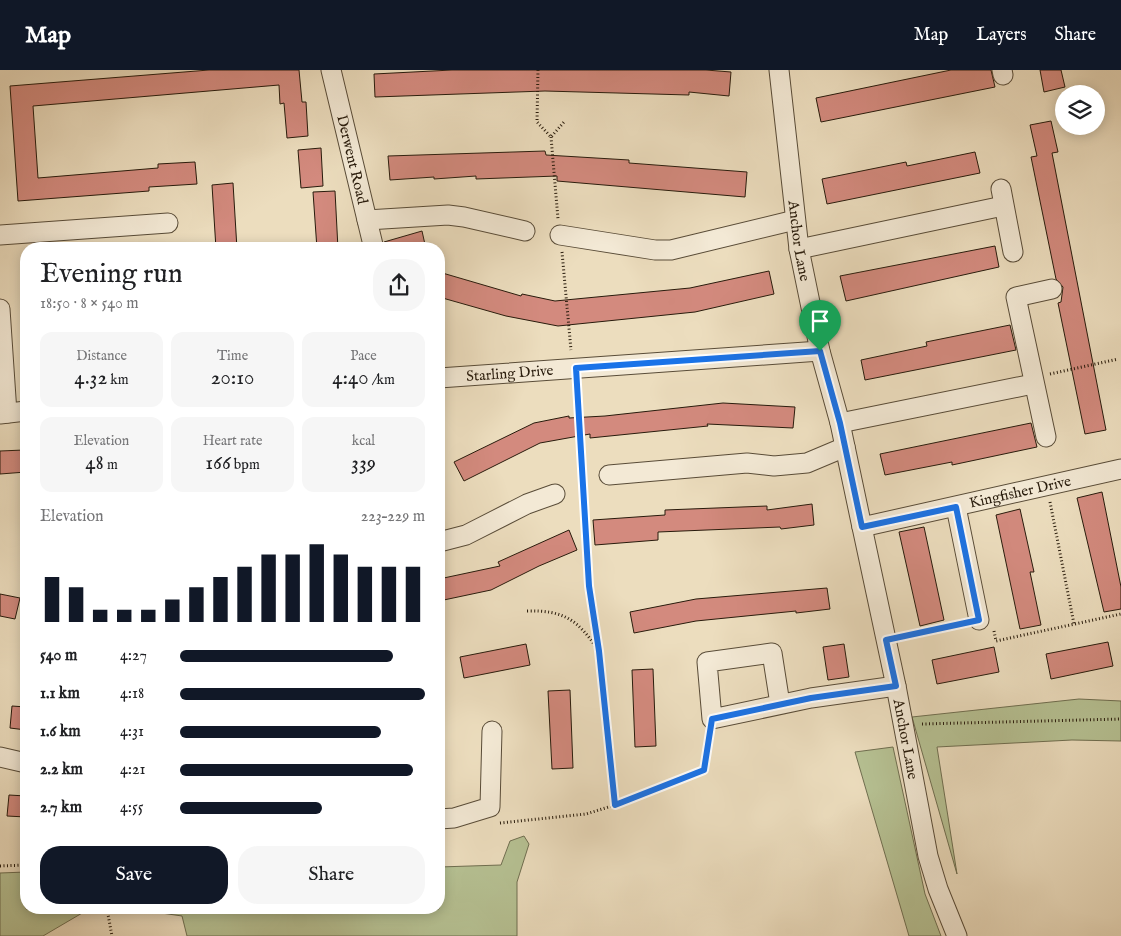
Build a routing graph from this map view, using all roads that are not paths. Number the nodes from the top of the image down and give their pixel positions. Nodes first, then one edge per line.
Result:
1 (331, 70) edge
2 (779, 70) edge
3 (367, 220) junction
4 (795, 220) junction
5 (168, 223) dead end
6 (525, 232) dead end
7 (0, 235) edge
8 (560, 235) dead end
9 (372, 242) edge
10 (799, 250) junction
11 (1013, 252) dead end
12 (1052, 289) dead end
13 (0, 309) edge
14 (820, 351) junction
15 (445, 378) edge
16 (1033, 381) junction
17 (20, 412) edge
18 (4, 413) edge
19 (840, 423) junction
20 (1046, 437) dead end
21 (845, 447) junction
22 (1121, 469) edge
23 (609, 475) dead end
24 (555, 494) dead end
25 (956, 507) junction
26 (862, 527) junction
27 (445, 540) edge
28 (979, 620) road end
29 (896, 686) junction
30 (780, 704) junction
31 (492, 731) dead end
32 (0, 757) edge
33 (20, 762) edge
34 (445, 819) edge
35 (957, 936) edge

1 - 3 street, Derwent Road
2 - 4 street, Anchor Lane
3 - 6 street
3 - 9 street, Derwent Road
4 - 8 street
4 - 10 street, Anchor Lane
5 - 7 street
10 - 11 street
10 - 14 street, Anchor Lane
12 - 16 street
13 - 18 street
14 - 15 street, Starling Drive
14 - 19 street, Anchor Lane
16 - 19 street
16 - 20 street
17 - 18 street
19 - 21 street, Anchor Lane
21 - 23 street
21 - 26 street, Anchor Lane
22 - 25 street, Kingfisher Drive
24 - 27 street
25 - 26 street, Kingfisher Drive
25 - 28 street
26 - 29 street, Anchor Lane
29 - 30 street
29 - 35 street, Anchor Lane
30 - 30 street
31 - 34 street
32 - 33 street

